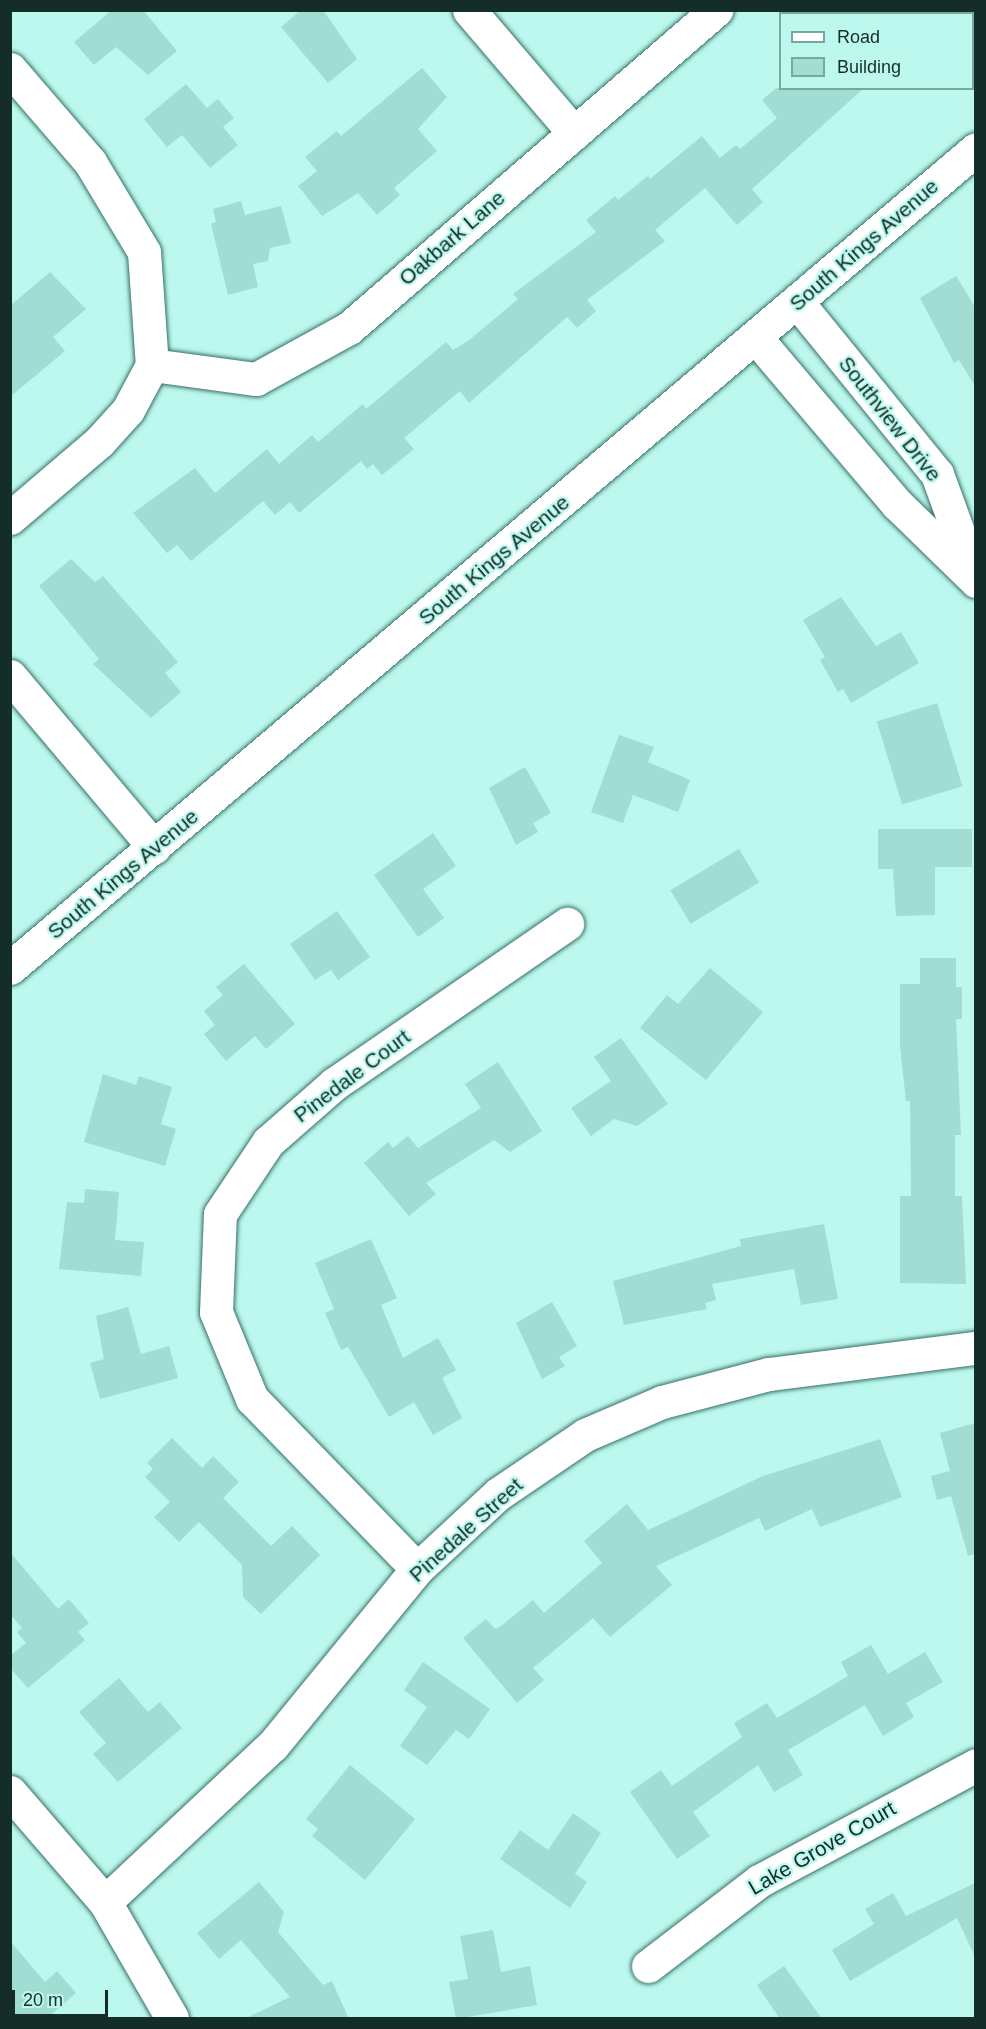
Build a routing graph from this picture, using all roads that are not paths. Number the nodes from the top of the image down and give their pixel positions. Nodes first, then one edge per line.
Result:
1 (470, 10) edge
2 (716, 10) edge
3 (10, 69) edge
4 (574, 133) junction
5 (975, 149) edge
6 (798, 303) junction
7 (757, 339) junction
8 (152, 365) junction
9 (10, 518) edge
10 (975, 581) edge
11 (10, 676) edge
12 (154, 847) junction
13 (567, 924) dead end
14 (10, 968) edge
15 (975, 1348) edge
16 (417, 1569) junction
17 (975, 1765) edge
18 (10, 1792) edge
19 (105, 1902) junction
20 (648, 1966) dead end
21 (172, 2019) edge

1 - 4 street
2 - 4 street, Oakbark Lane
3 - 8 street
4 - 8 street, Oakbark Lane
5 - 6 street, South Kings Avenue
6 - 7 street, South Kings Avenue
6 - 10 street, Southview Drive
7 - 10 street, Southview Drive
7 - 12 street, South Kings Avenue
8 - 9 street
11 - 12 street
12 - 14 street, South Kings Avenue
13 - 16 street, Pinedale Court
15 - 16 street, Pinedale Street
16 - 19 street, Pinedale Street
17 - 20 street, Lake Grove Court
18 - 19 street
19 - 21 street

